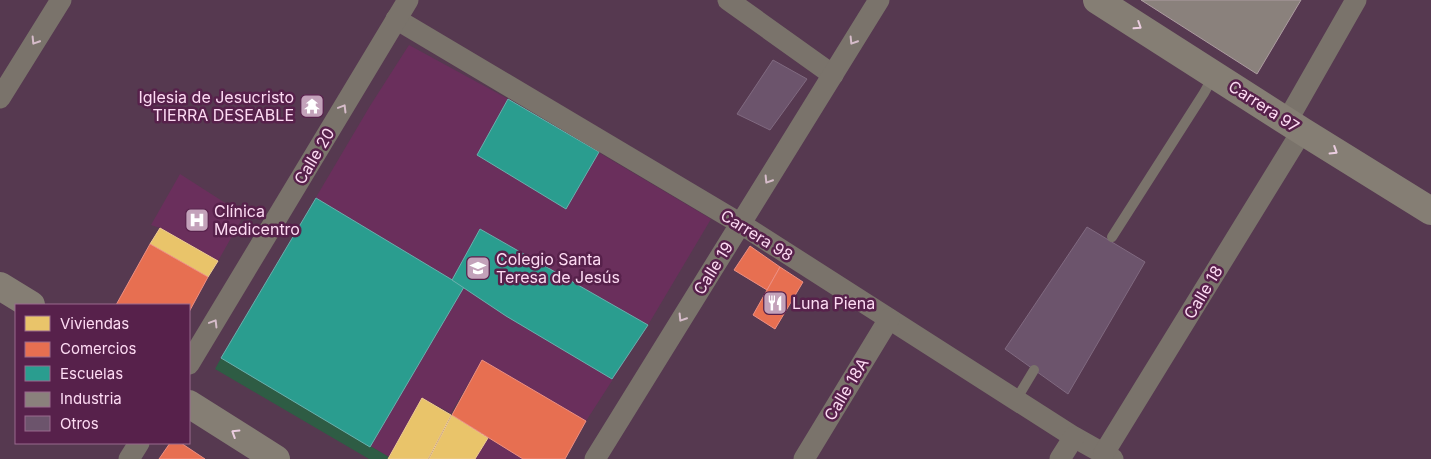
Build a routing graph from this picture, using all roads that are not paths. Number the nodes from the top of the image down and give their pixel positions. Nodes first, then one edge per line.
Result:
1 (61, 0) edge
2 (408, 0) edge
3 (728, 0) edge
4 (879, 0) edge
5 (1097, 0) edge
6 (1356, 0) edge
7 (396, 20) junction
8 (1214, 74) junction
9 (833, 75) junction
10 (0, 98) edge
11 (1294, 126) junction
12 (1431, 211) edge
13 (741, 224) junction
14 (1112, 237) dead end
15 (0, 286) edge
16 (29, 304) edge
17 (889, 319) junction
18 (190, 362) edge
19 (1034, 370) dead end
20 (1016, 400) junction
21 (190, 405) edge
22 (1074, 437) junction
23 (138, 444) edge
24 (1109, 456) edge
25 (129, 459) edge
26 (276, 459) edge
27 (595, 459) edge
28 (804, 459) edge
29 (1060, 459) edge

1 -> 10 street
2 - 7 street, Calle 20
3 - 9 street
4 -> 9 street, Calle 19
5 -> 8 street, Carrera 97
6 - 11 street, Calle 18
7 - 13 street, Carrera 98
18 -> 7 street, Calle 20
8 - 11 street, Carrera 97
8 - 14 lane
9 -> 13 street, Calle 19
11 -> 12 street, Carrera 97
11 - 24 street, Calle 18
13 - 17 street, Carrera 98
13 -> 27 street, Calle 19
15 - 16 street
17 - 20 street, Carrera 98
17 - 28 street, Calle 18A
19 - 20 lane
20 - 22 street, Carrera 98
26 -> 21 street
22 - 24 street, Carrera 98
22 - 29 street
23 - 25 street

